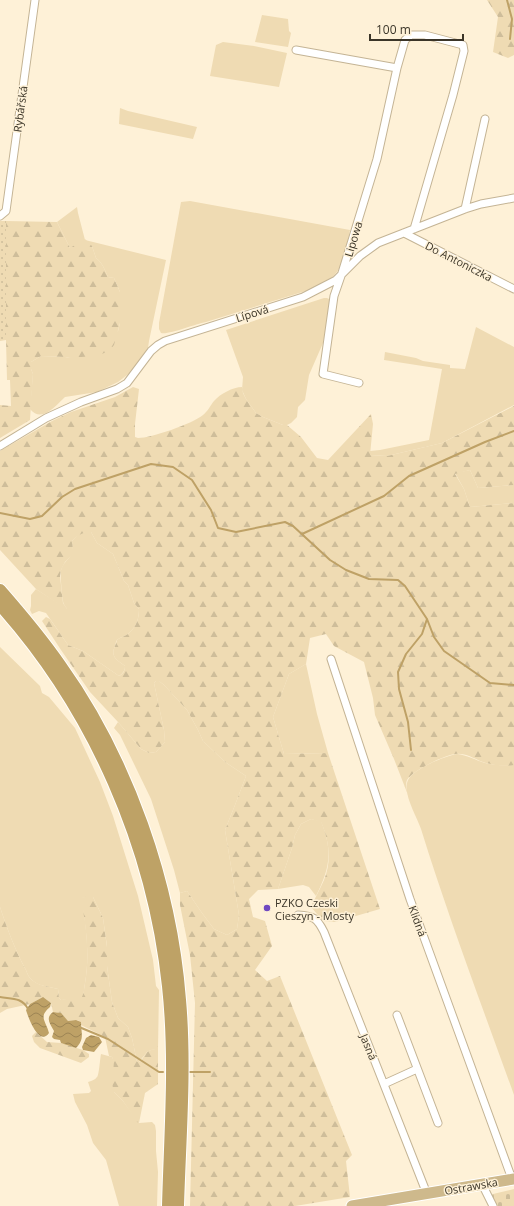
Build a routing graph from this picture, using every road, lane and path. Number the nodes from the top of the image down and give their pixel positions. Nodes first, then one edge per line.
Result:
1 (35, 0) edge
2 (296, 50) dead end
3 (397, 68) junction
4 (485, 119) dead end
5 (514, 198) edge
6 (465, 209) junction
7 (0, 216) edge
8 (414, 229) junction
9 (404, 233) junction
10 (342, 273) junction
11 (514, 289) edge
12 (359, 383) dead end
13 (0, 446) edge
14 (0, 590) edge
15 (0, 605) edge
16 (32, 636) junction
17 (331, 659) dead end
18 (298, 915) dead end
19 (397, 1015) dead end
20 (418, 1069) junction
21 (384, 1084) junction
22 (438, 1123) dead end
23 (513, 1179) edge
24 (482, 1184) junction
25 (428, 1194) junction
26 (168, 1206) edge
27 (178, 1206) edge
28 (352, 1206) edge
29 (493, 1206) edge

1 - 7 street, Rybářská
2 - 3 street
3 - 8 street, Lipowa
3 - 10 street, Lipowa
4 - 6 street
5 - 6 street, Lípová
6 - 8 street, Lípová
8 - 9 street, Lípová
9 - 10 street, Lípová
9 - 11 street, Do Antoniczka
10 - 12 street, Lipowa
10 - 13 street, Lípová
14 - 16 highway
15 - 16 highway
16 - 26 highway
16 - 27 highway
17 - 23 street, Klidná
18 - 21 street, Jasná
19 - 20 street
20 - 21 street
20 - 22 street
21 - 25 street, Jasná
23 - 24 main road, Ostrawska
24 - 25 main road, Ostrawska
24 - 29 street
25 - 28 main road, Ostrawska

